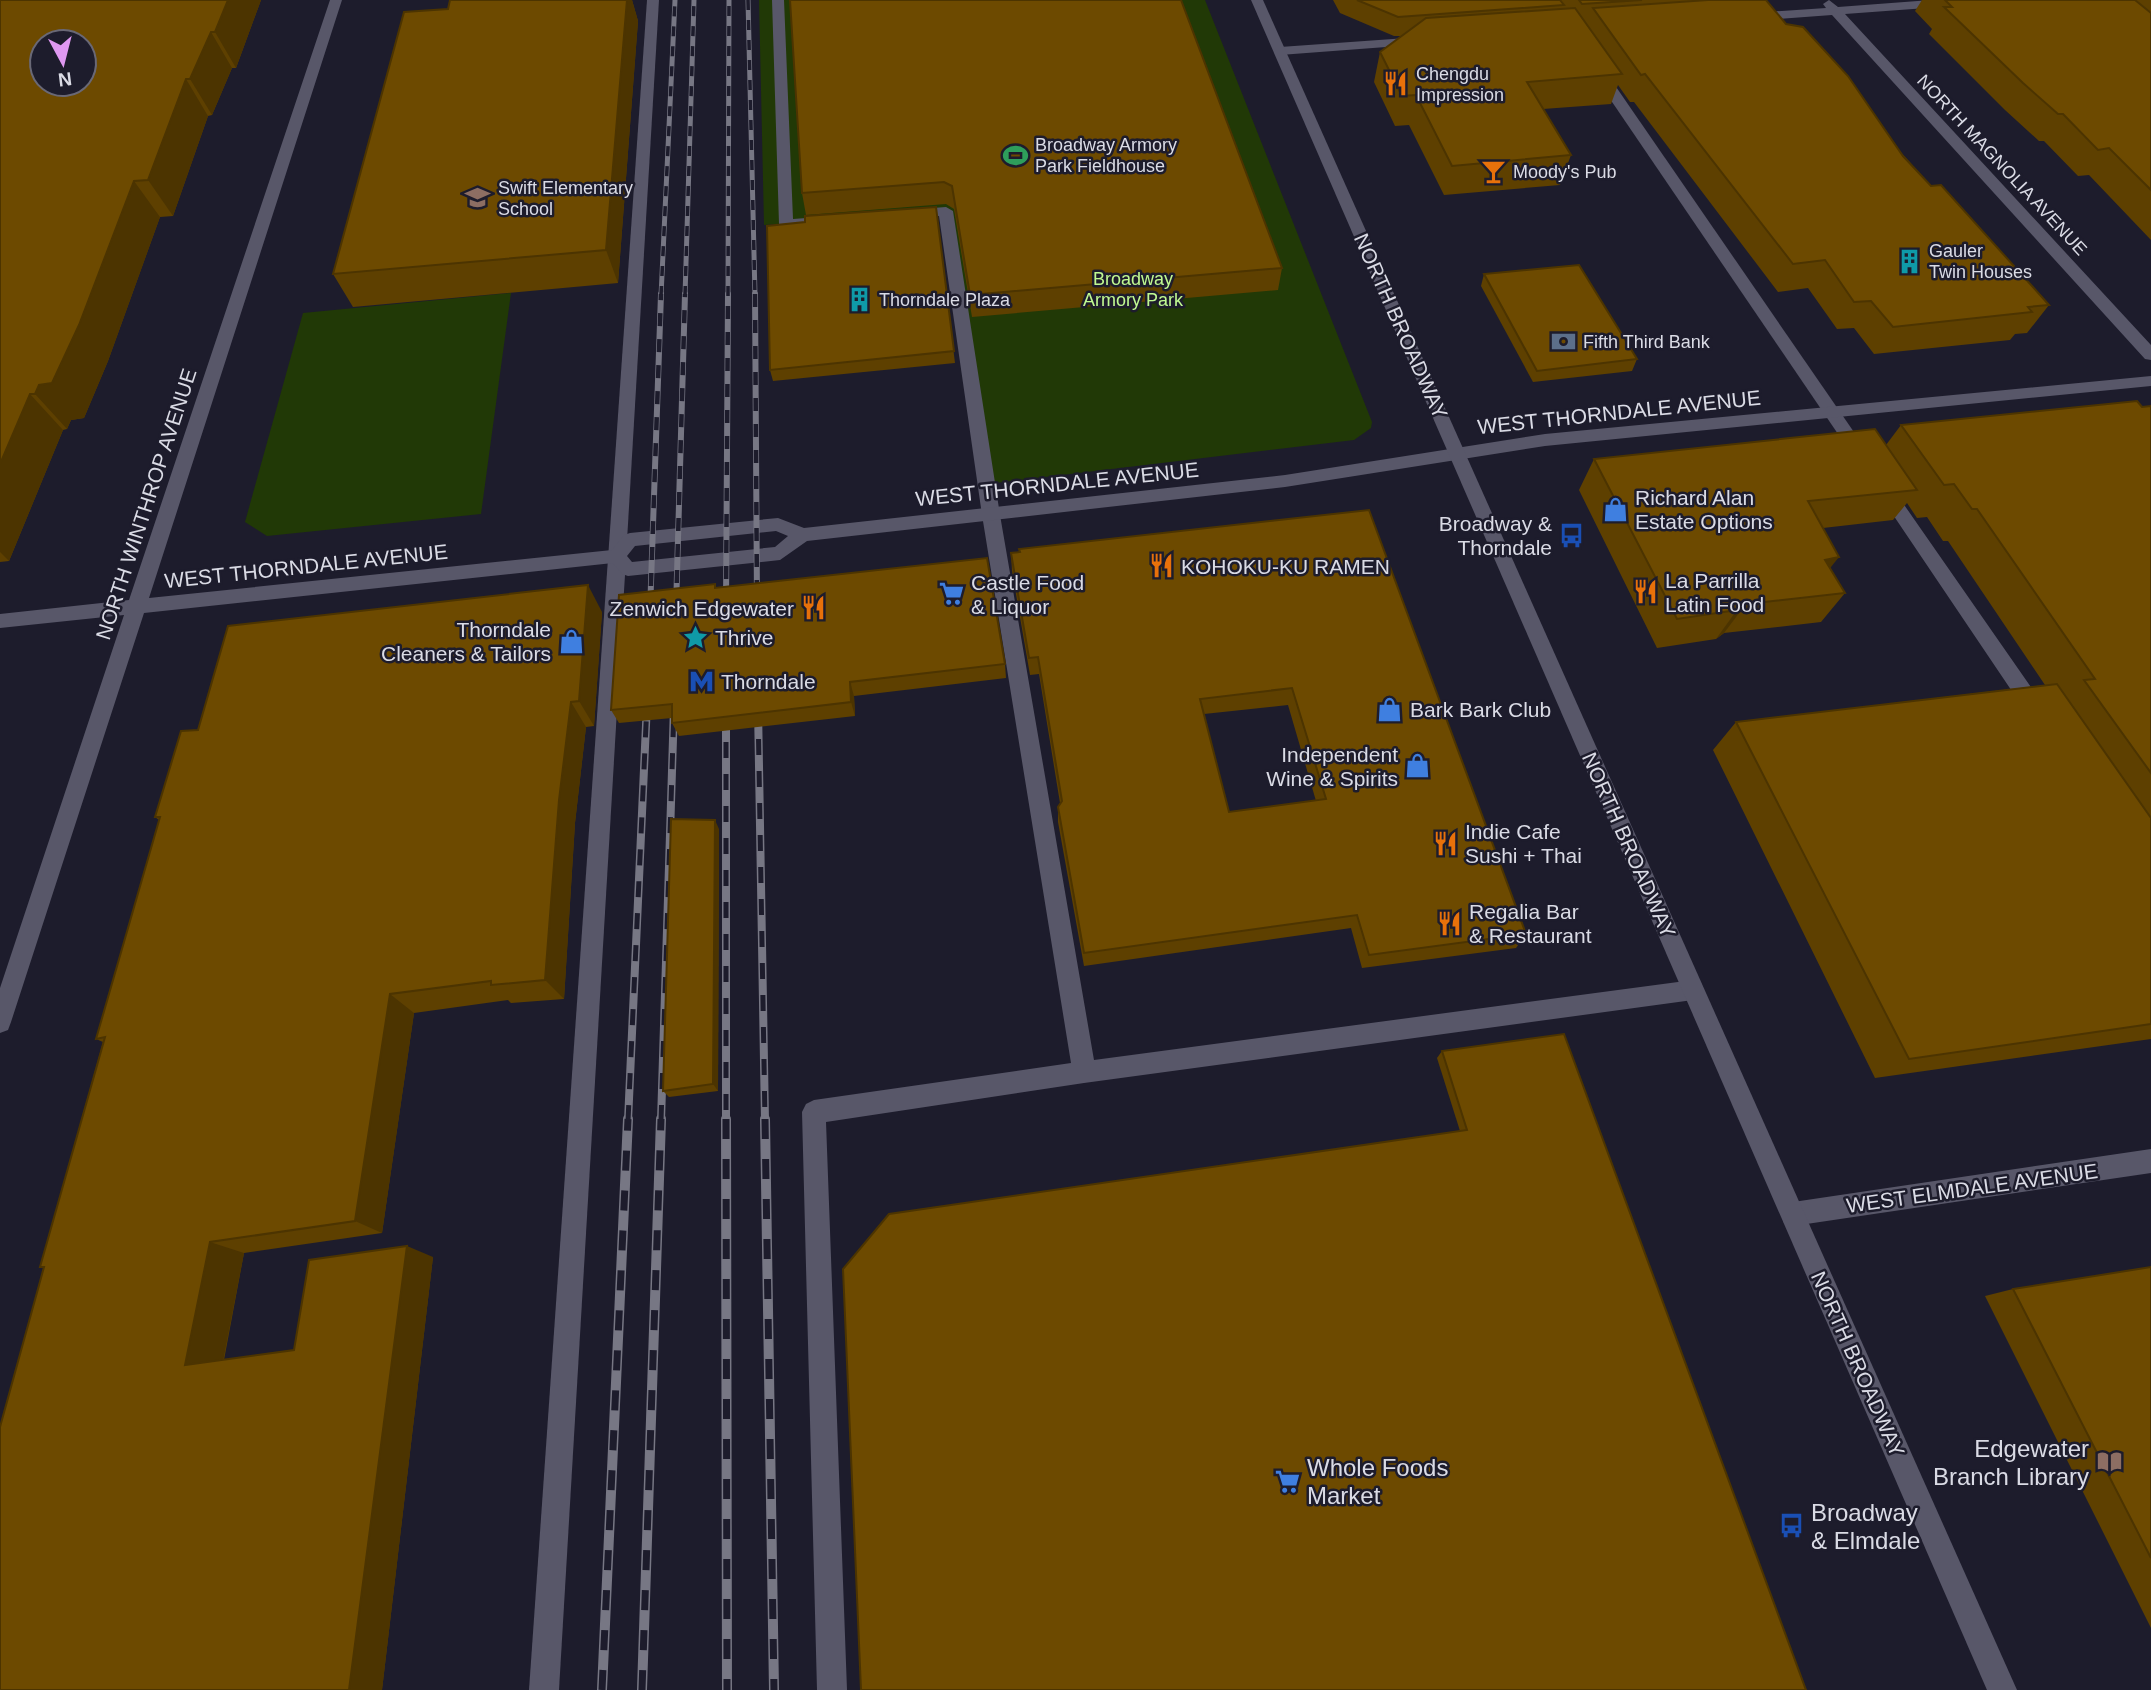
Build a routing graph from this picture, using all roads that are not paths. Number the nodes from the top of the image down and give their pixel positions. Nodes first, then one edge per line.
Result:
1 (336, 0) edge
2 (653, 0) edge
3 (778, 0) edge
4 (1257, 0) edge
5 (1981, 0) edge
6 (1830, 5) edge
7 (1735, 18) edge
8 (1439, 40) edge
9 (1280, 51) junction
10 (1590, 58) edge
11 (892, 215) edge
12 (852, 218) edge
13 (2151, 355) edge
14 (2151, 381) edge
15 (1832, 412) junction
16 (1457, 454) junction
17 (991, 515) junction
18 (802, 535) junction
19 (617, 556) junction
20 (136, 606) junction
21 (0, 621) edge
22 (2049, 730) edge
23 (1693, 990) junction
24 (0, 1023) edge
25 (1084, 1072) junction
26 (2151, 1161) edge
27 (1793, 1214) junction
28 (544, 1690) edge
29 (832, 1690) edge
30 (2002, 1690) edge

1 - 20 street, NORTH WINTHROP AVENUE
2 - 19 street
3 - 12 street
4 - 9 street, NORTH BROADWAY
5 - 6 street
6 - 7 street
6 - 13 street, NORTH MAGNOLIA AVENUE
8 - 9 street
9 - 16 street, NORTH BROADWAY
10 - 15 street
11 - 17 street
14 - 15 street, WEST THORNDALE AVENUE
15 - 16 street, WEST THORNDALE AVENUE
15 - 22 street
16 - 17 street, WEST THORNDALE AVENUE
16 - 23 street, NORTH BROADWAY
17 - 18 street, WEST THORNDALE AVENUE
17 - 25 street
18 - 19 street, WEST THORNDALE AVENUE
18 - 19 street, WEST THORNDALE AVENUE
19 - 20 street, WEST THORNDALE AVENUE
19 - 28 street
20 - 21 street, WEST THORNDALE AVENUE
20 - 24 street, NORTH WINTHROP AVENUE
23 - 25 street
23 - 27 street, NORTH BROADWAY
25 - 29 street
26 - 27 street, WEST ELMDALE AVENUE
27 - 30 street, NORTH BROADWAY

